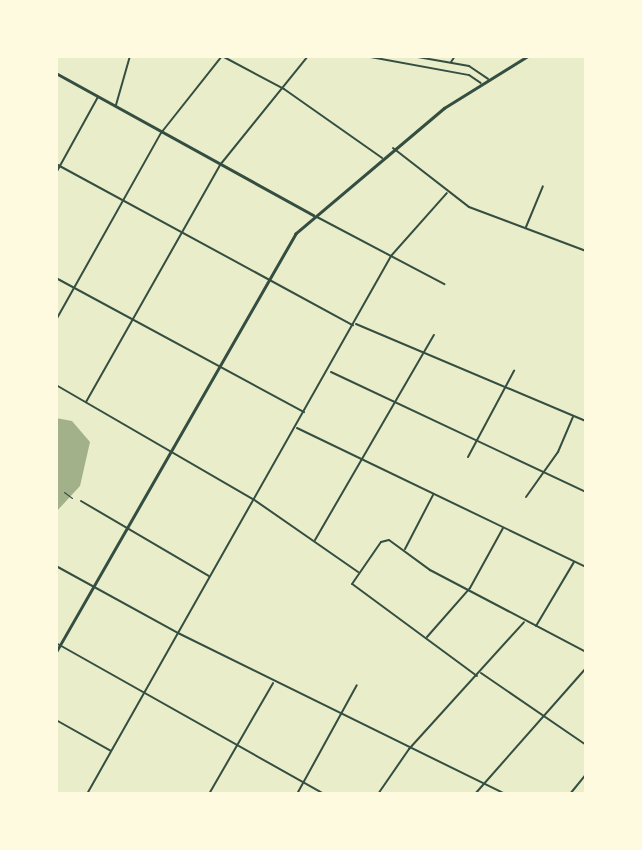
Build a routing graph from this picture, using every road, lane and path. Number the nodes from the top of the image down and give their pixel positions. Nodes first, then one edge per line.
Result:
1 (130, 56) edge
2 (222, 56) edge
3 (308, 56) edge
4 (365, 56) edge
5 (412, 56) edge
6 (455, 56) edge
7 (528, 56) edge
8 (451, 63) junction
9 (56, 74) edge
10 (488, 79) junction
11 (481, 83) junction
12 (284, 89) junction
13 (98, 96) junction
14 (115, 106) junction
15 (161, 133) junction
16 (393, 148) junction
17 (382, 158) junction
18 (56, 163) edge
19 (220, 165) junction
20 (60, 166) junction
21 (56, 173) edge
22 (542, 186) dead end
23 (447, 192) junction
24 (124, 200) junction
25 (313, 215) junction
26 (526, 228) junction
27 (182, 233) junction
28 (586, 251) edge
29 (391, 256) junction
30 (56, 278) edge
31 (267, 279) junction
32 (444, 284) dead end
33 (74, 288) junction
34 (134, 319) junction
35 (56, 320) edge
36 (354, 325) junction
37 (434, 335) dead end
38 (425, 353) junction
39 (218, 366) junction
40 (329, 371) junction
41 (514, 372) dead end
42 (56, 385) edge
43 (505, 387) junction
44 (86, 402) junction
45 (398, 403) junction
46 (305, 412) junction
47 (574, 416) junction
48 (586, 421) edge
49 (296, 428) junction
50 (477, 440) junction
51 (171, 450) junction
52 (468, 457) dead end
53 (365, 461) junction
54 (544, 472) junction
55 (64, 492) dead end
56 (586, 492) edge
57 (433, 494) junction
58 (526, 497) dead end
59 (72, 498) dead end
60 (253, 499) junction
61 (81, 501) dead end
62 (503, 527) junction
63 (127, 528) junction
64 (315, 540) junction
65 (404, 550) junction
66 (574, 561) junction
67 (56, 566) edge
68 (586, 568) edge
69 (358, 572) junction
70 (210, 576) junction
71 (94, 587) junction
72 (468, 590) junction
73 (524, 621) junction
74 (536, 627) junction
75 (178, 634) junction
76 (426, 638) junction
77 (58, 644) edge
78 (56, 652) edge
79 (586, 652) edge
80 (586, 667) edge
81 (480, 672) junction
82 (477, 676) junction
83 (273, 682) junction
84 (357, 685) dead end
85 (145, 693) junction
86 (341, 716) junction
87 (546, 716) junction
88 (56, 720) edge
89 (237, 745) junction
90 (586, 745) edge
91 (409, 750) junction
92 (112, 751) junction
93 (586, 774) edge
94 (304, 782) junction
95 (481, 785) junction
96 (87, 794) edge
97 (209, 794) edge
98 (297, 794) edge
99 (324, 794) edge
100 (378, 794) edge
101 (475, 794) edge
102 (505, 794) edge
103 (569, 794) edge

1 - 14 street
2 - 12 street
2 - 15 street
3 - 12 street
4 - 11 street
5 - 8 street
6 - 8 street
7 - 10 main road
8 - 10 street
9 - 13 main road
10 - 11 main road
11 - 16 main road
12 - 17 street
12 - 19 street
13 - 14 main road
13 - 20 street
14 - 15 main road
15 - 19 main road
15 - 24 street
16 - 17 main road
16 - 23 street
17 - 25 main road
18 - 20 street
19 - 25 main road
19 - 27 street
20 - 21 street
20 - 24 street
22 - 26 street
23 - 26 street
23 - 29 street
24 - 27 street
24 - 33 street
25 - 29 street
25 - 31 main road
26 - 28 street
27 - 31 street
27 - 34 street
29 - 32 street
29 - 36 street
30 - 33 street
31 - 36 street
31 - 39 main road
33 - 34 street
33 - 35 street
34 - 39 street
34 - 44 street
36 - 38 street
36 - 40 street
37 - 38 street
38 - 43 street
38 - 45 street
39 - 46 street
39 - 51 main road
40 - 45 street
40 - 46 street
41 - 43 street
42 - 44 street
43 - 47 street
43 - 50 street
44 - 51 street
45 - 50 street
45 - 53 street
46 - 49 street
47 - 48 street
47 - 54 street
49 - 53 street
49 - 60 street
50 - 52 street
50 - 54 street
51 - 60 street
51 - 63 main road
53 - 57 street
53 - 64 street
54 - 56 street
54 - 58 street
55 - 59 path
57 - 62 street
57 - 65 street
60 - 64 street
60 - 70 street
61 - 63 street
62 - 66 street
62 - 72 street
63 - 70 street
63 - 71 main road
64 - 69 street
65 - 69 street
65 - 72 street
66 - 68 street
66 - 74 street
67 - 71 street
69 - 76 street
70 - 75 street
71 - 75 street
71 - 77 main road
72 - 73 street
72 - 76 street
73 - 74 street
73 - 81 street
74 - 79 street
75 - 83 street
75 - 85 street
76 - 82 street
77 - 78 main road
77 - 85 street
80 - 87 street
81 - 82 street
81 - 87 street
82 - 91 street
83 - 86 street
83 - 89 street
84 - 86 street
85 - 89 street
85 - 92 street
86 - 91 street
86 - 94 street
87 - 90 street
87 - 95 street
88 - 92 street
89 - 94 street
89 - 97 street
91 - 95 street
91 - 100 street
92 - 96 street
93 - 103 street
94 - 98 street
94 - 99 street
95 - 101 street
95 - 102 street

